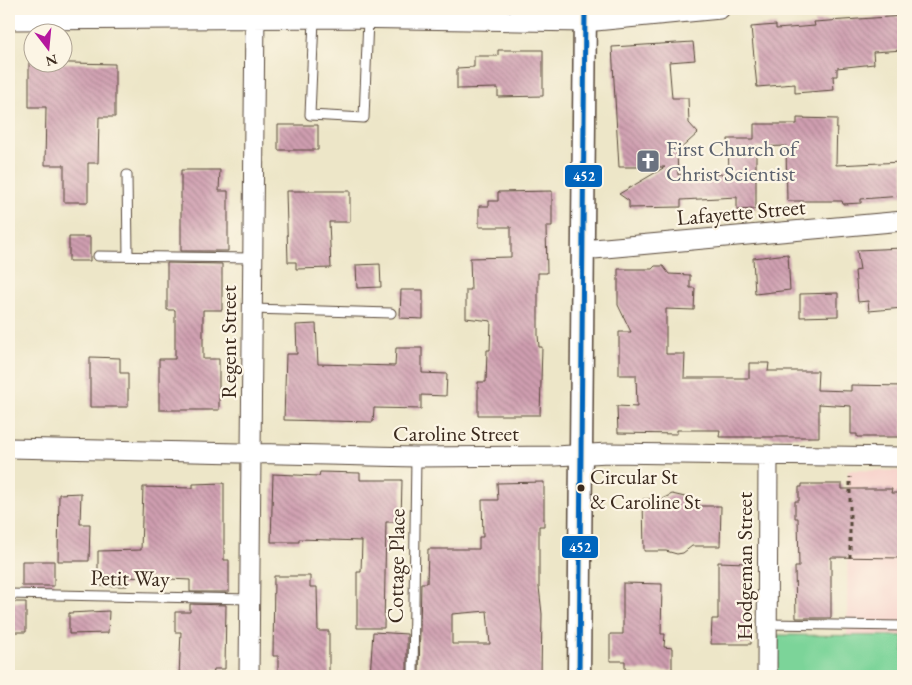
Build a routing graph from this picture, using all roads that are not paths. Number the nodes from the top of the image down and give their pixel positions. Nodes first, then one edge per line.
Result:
1 (720, 9) edge
2 (343, 13) edge
3 (255, 14) edge
4 (585, 15) edge
5 (314, 19) junction
6 (368, 19) junction
7 (9, 20) edge
8 (127, 175) dead end
9 (903, 220) edge
10 (583, 250) junction
11 (98, 256) dead end
12 (128, 256) junction
13 (252, 258) junction
14 (252, 309) junction
15 (391, 313) dead end
16 (9, 448) edge
17 (251, 453) junction
18 (581, 455) junction
19 (768, 455) junction
20 (416, 457) junction
21 (903, 457) edge
22 (9, 594) edge
23 (250, 599) junction
24 (767, 624) junction
25 (903, 626) edge
26 (249, 676) edge
27 (413, 676) edge
28 (579, 676) edge
29 (767, 676) edge

1 - 4 street
2 - 5 street
2 - 6 street
3 - 5 street
3 - 7 street
3 - 13 street, Regent Street
4 - 6 street
4 - 10 street
5 - 6 lane
8 - 12 lane
9 - 10 street, Lafayette Street
10 - 18 street
11 - 12 lane
12 - 13 lane
13 - 14 street, Regent Street
14 - 15 lane
14 - 17 street, Regent Street
16 - 17 street, Caroline Street
17 - 20 street, Caroline Street
17 - 23 street, Regent Street
18 - 19 street, Caroline Street
18 - 20 street, Caroline Street
18 - 28 street
19 - 21 street, Caroline Street
19 - 24 street, Hodgeman Street
20 - 27 lane, Cottage Place
22 - 23 lane, Petit Way
23 - 26 street, Regent Street
24 - 25 lane
24 - 29 street, Hodgeman Street

